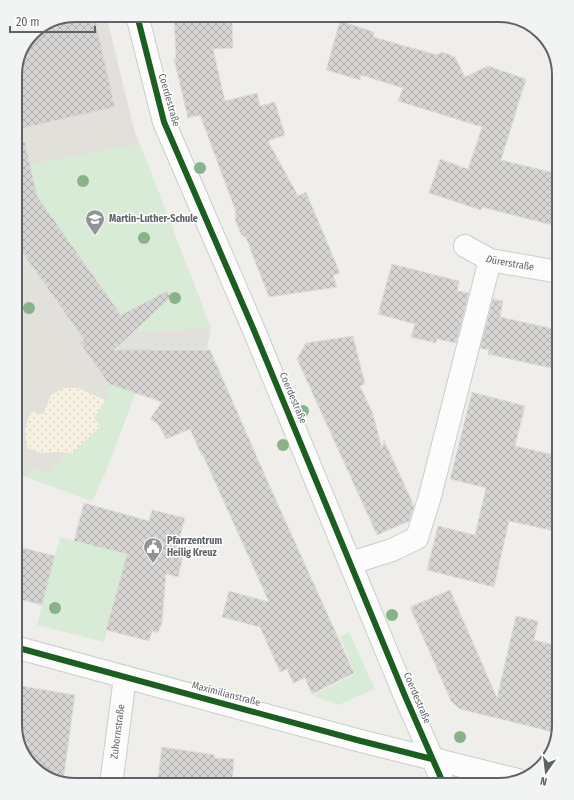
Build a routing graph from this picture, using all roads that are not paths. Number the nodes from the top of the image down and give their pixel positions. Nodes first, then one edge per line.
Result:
1 (139, 22) edge
2 (465, 246) dead end
3 (490, 260) junction
4 (552, 271) edge
5 (351, 563) junction
6 (22, 649) edge
7 (125, 677) junction
8 (432, 758) junction
9 (508, 777) edge
10 (112, 778) edge
11 (441, 778) edge

1 - 5 street, Coerdestraße
2 - 3 street, Dürerstraße
3 - 4 street, Dürerstraße
3 - 5 street
5 - 8 street, Coerdestraße
6 - 7 street, Maximilianstraße
7 - 8 street, Maximilianstraße
7 - 10 street, Zuhornstraße
8 - 9 street, Maximilianstraße
8 - 11 street, Coerdestraße

